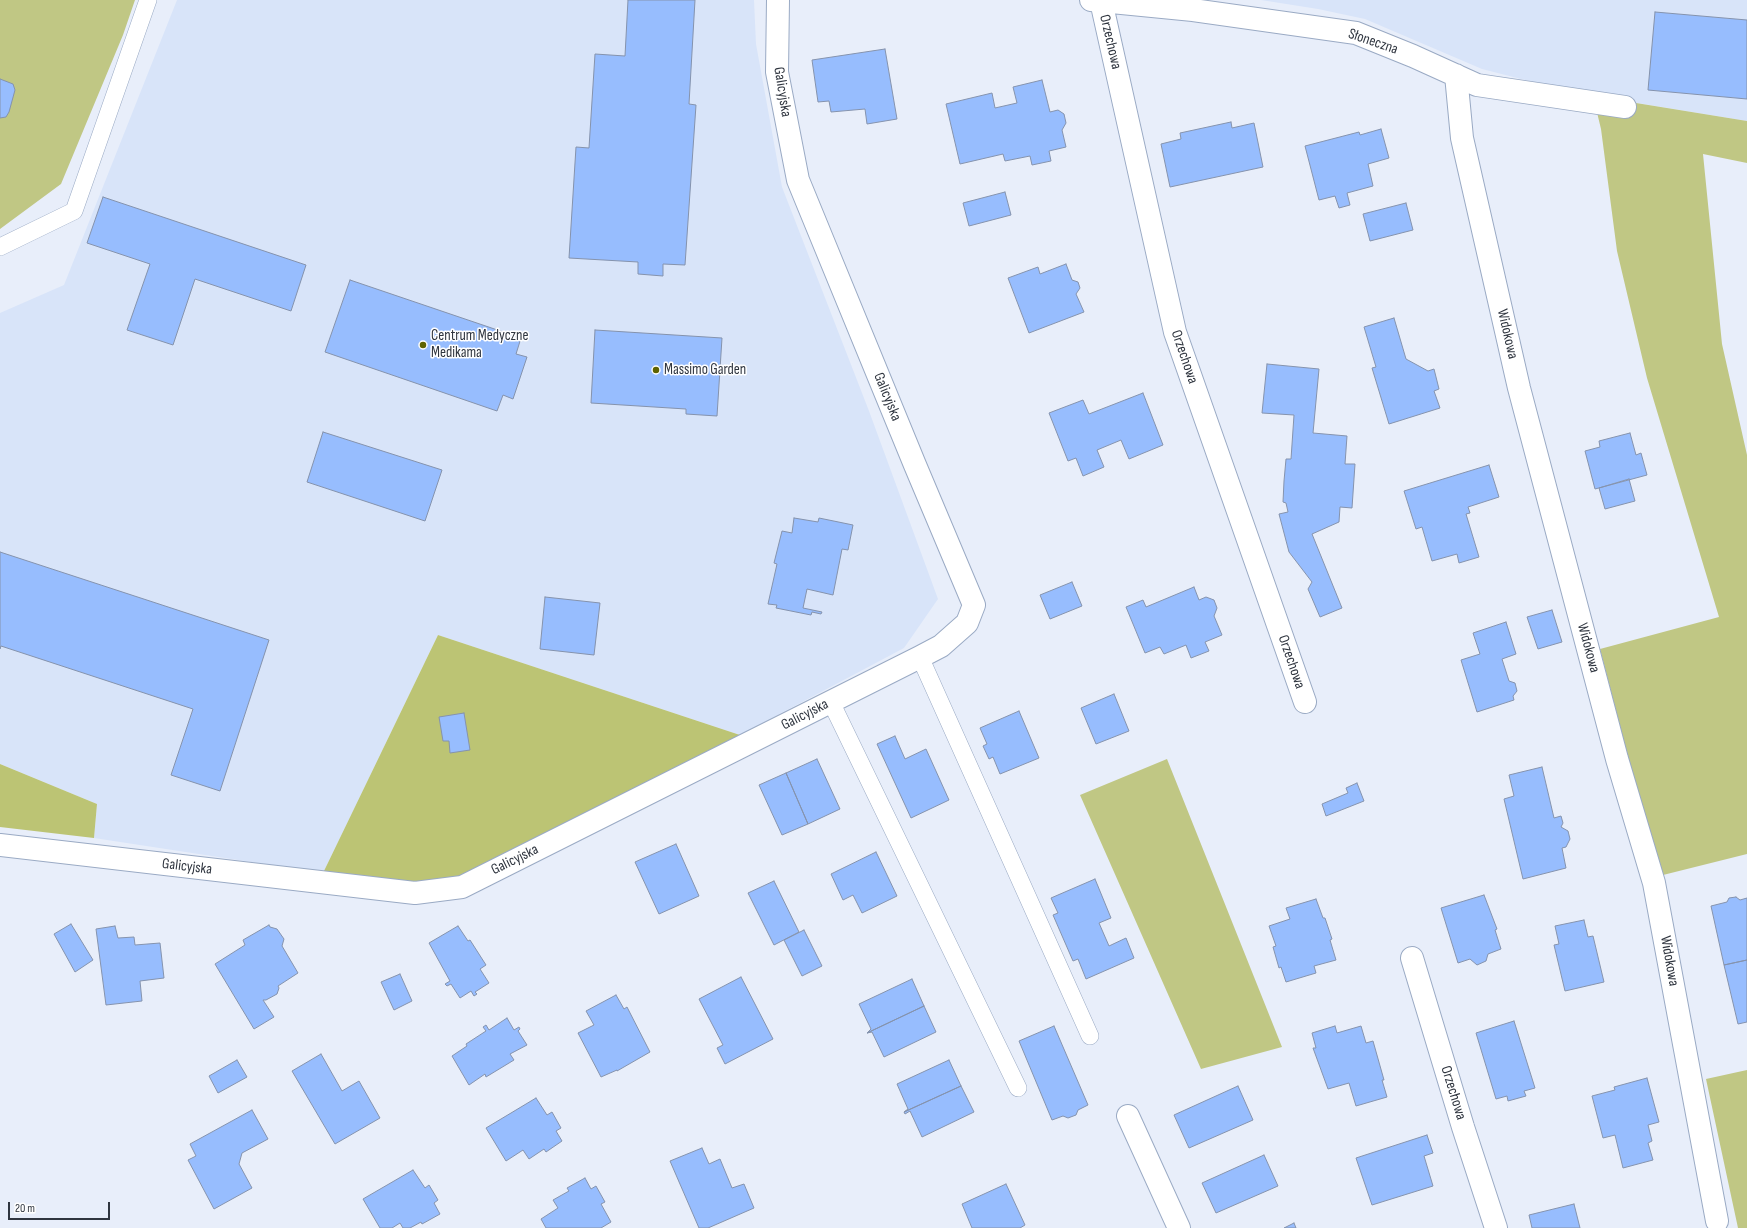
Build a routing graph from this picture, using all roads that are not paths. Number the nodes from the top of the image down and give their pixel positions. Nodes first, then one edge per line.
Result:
1 (148, 0) edge
2 (778, 0) edge
3 (1096, 0) edge
4 (1456, 75) junction
5 (1625, 107) dead end
6 (0, 247) edge
7 (920, 657) junction
8 (832, 702) junction
9 (1305, 702) dead end
10 (0, 845) edge
11 (1412, 958) dead end
12 (1090, 1036) dead end
13 (1018, 1088) dead end
14 (1128, 1116) dead end
15 (1717, 1222) dead end
16 (1179, 1228) edge
17 (1496, 1228) edge

1 - 6 lane
2 - 7 street, Galicyjska
3 - 4 street, Słoneczna
3 - 9 street, Orzechowa
4 - 5 street, Słoneczna
4 - 15 street, Widokowa
7 - 8 street, Galicyjska
7 - 12 lane
8 - 10 street, Galicyjska
8 - 13 lane
11 - 17 street, Orzechowa
14 - 16 street

